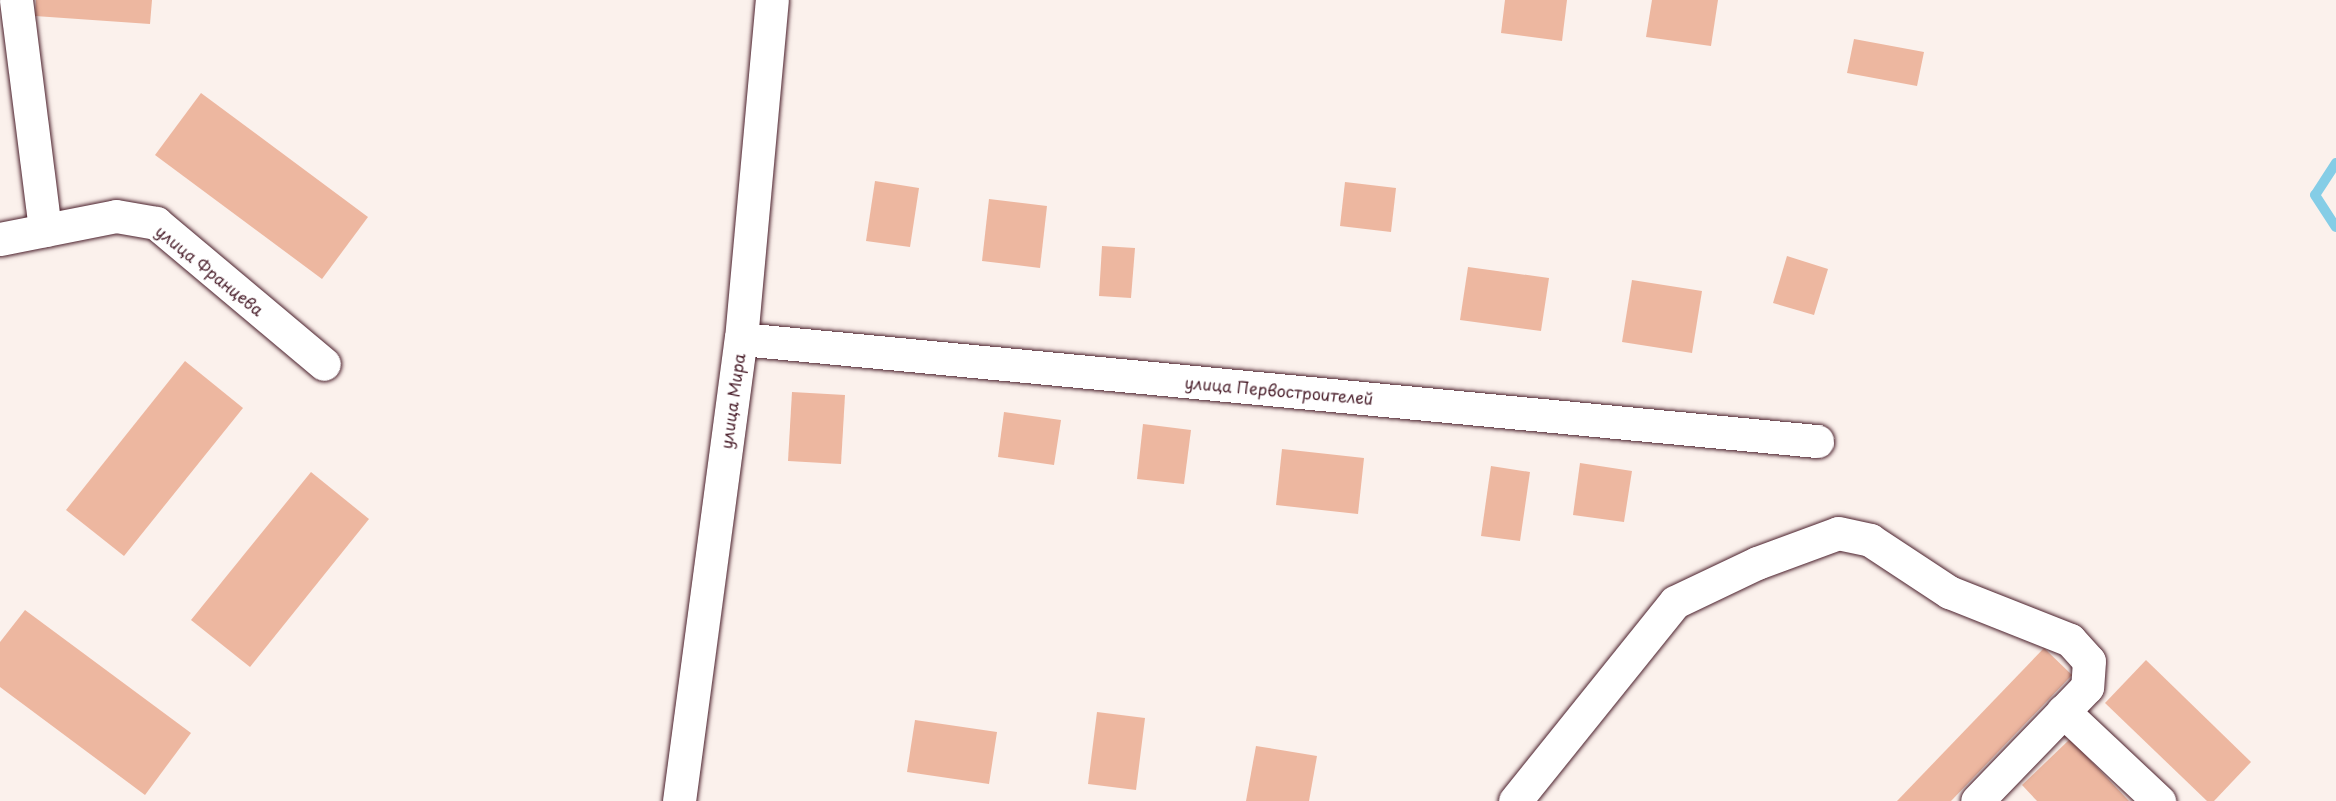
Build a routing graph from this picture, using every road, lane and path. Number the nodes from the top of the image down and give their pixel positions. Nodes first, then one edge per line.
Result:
1 (16, 0) edge
2 (772, 0) edge
3 (45, 230) junction
4 (0, 239) edge
5 (741, 339) junction
6 (324, 363) dead end
7 (1816, 441) dead end
8 (2063, 711) junction
9 (1992, 796) edge
10 (680, 801) edge
11 (1515, 801) edge
12 (2159, 801) edge

1 - 3 street
2 - 5 street, улица Мира
3 - 4 street, улица Францева
3 - 6 street, улица Францева
5 - 7 street, улица Первостроителей
5 - 10 street, улица Мира
8 - 9 street
8 - 11 street
8 - 12 street

